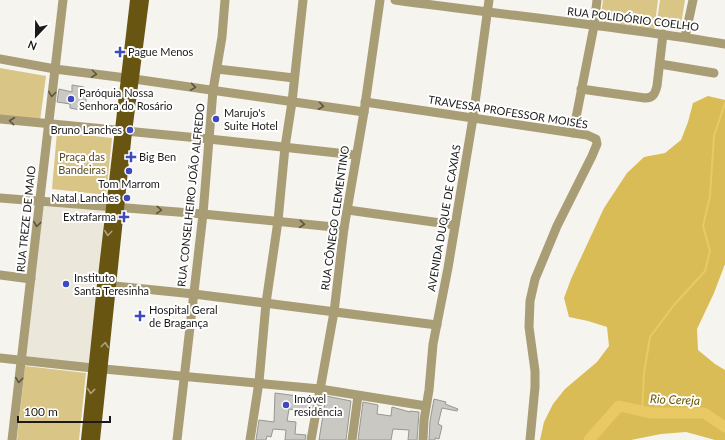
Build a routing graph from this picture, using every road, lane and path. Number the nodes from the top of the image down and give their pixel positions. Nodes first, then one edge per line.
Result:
1 (63, 0) edge
2 (135, 0) edge
3 (144, 0) edge
4 (226, 0) edge
5 (303, 0) edge
6 (380, 0) edge
7 (395, 0) edge
8 (489, 0) edge
9 (597, 0) edge
10 (693, 0) edge
11 (487, 13) junction
12 (594, 26) junction
13 (663, 34) junction
14 (685, 38) junction
15 (725, 44) edge
16 (0, 59) edge
17 (660, 64) junction
18 (55, 69) junction
19 (217, 69) junction
20 (714, 73) dead end
21 (130, 78) junction
22 (294, 78) junction
23 (581, 89) junction
24 (213, 90) junction
25 (292, 102) junction
26 (365, 102) junction
27 (364, 112) junction
28 (473, 118) junction
29 (0, 120) edge
30 (48, 124) junction
31 (124, 132) junction
32 (573, 133) junction
33 (209, 139) junction
34 (285, 147) junction
35 (356, 155) junction
36 (0, 198) edge
37 (40, 201) junction
38 (115, 207) junction
39 (348, 210) junction
40 (204, 214) junction
41 (278, 221) junction
42 (455, 225) junction
43 (344, 228) junction
44 (0, 275) edge
45 (31, 279) junction
46 (107, 285) junction
47 (194, 294) junction
48 (266, 303) junction
49 (334, 312) junction
50 (437, 325) junction
51 (0, 358) edge
52 (21, 360) junction
53 (98, 369) junction
54 (184, 376) junction
55 (259, 382) junction
56 (320, 389) junction
57 (358, 396) junction
58 (426, 406) junction
59 (12, 440) edge
60 (86, 440) edge
61 (95, 440) edge
62 (177, 440) edge
63 (250, 440) edge
64 (311, 440) edge
65 (352, 440) edge
66 (423, 440) edge
67 (530, 440) edge

1 - 18 street, RUA TREZE DE MAIO
2 - 21 main road
3 - 21 main road
4 - 19 street, RUA CONSELHEIRO JOÃO ALFREDO
5 - 22 street
6 - 26 street, RUA CÔNEGO CLEMENTINO
7 - 11 street, RUA POLIDÓRIO COELHO
8 - 11 street, AVENIDA DUQUE DE CAXIAS
9 - 12 street
10 - 14 street
11 - 12 street, RUA POLIDÓRIO COELHO
11 - 28 street, AVENIDA DUQUE DE CAXIAS
12 - 13 street, RUA POLIDÓRIO COELHO
12 - 23 street
13 - 14 street, RUA POLIDÓRIO COELHO
13 - 17 street
14 - 15 street, RUA POLIDÓRIO COELHO
16 - 18 street
17 - 20 street
17 - 23 street
18 -> 21 street
18 -> 30 street, RUA TREZE DE MAIO
19 - 22 street
19 - 24 street, RUA CONSELHEIRO JOÃO ALFREDO
21 -> 24 street
21 - 31 main road
22 - 25 street
23 - 32 street
24 - 25 street
24 - 33 street, RUA CONSELHEIRO JOÃO ALFREDO
25 -> 27 street
25 - 34 street
26 - 27 street, RUA CÔNEGO CLEMENTINO
26 - 28 street, TRAVESSA PROFESSOR MOISÉS
27 - 35 street, RUA CÔNEGO CLEMENTINO
28 - 32 street, TRAVESSA PROFESSOR MOISÉS
28 - 42 street, AVENIDA DUQUE DE CAXIAS
30 -> 29 street
30 - 31 street
30 - 37 street, RUA TREZE DE MAIO
31 - 33 street
31 - 38 main road
32 - 67 street, TRAVESSA PROFESSOR MOISÉS
33 - 34 street
33 - 40 street, RUA CONSELHEIRO JOÃO ALFREDO
34 - 35 street
34 - 41 street
35 - 39 street, RUA CÔNEGO CLEMENTINO
36 - 37 street
37 - 38 street
37 -> 45 street, RUA TREZE DE MAIO
38 -> 40 street
38 - 46 main road
39 - 42 street
39 - 43 street, RUA CÔNEGO CLEMENTINO
40 - 41 street
40 - 47 street, RUA CONSELHEIRO JOÃO ALFREDO
41 -> 43 street
41 - 48 street
42 - 50 street, AVENIDA DUQUE DE CAXIAS
43 - 49 street, RUA CÔNEGO CLEMENTINO
44 - 45 street
45 - 52 street, RUA TREZE DE MAIO
46 - 47 street
46 - 53 main road
47 - 48 street
47 - 54 street, RUA CONSELHEIRO JOÃO ALFREDO
48 - 49 street
48 - 55 street
49 - 50 street
49 - 56 street, RUA CÔNEGO CLEMENTINO
50 - 58 street, AVENIDA DUQUE DE CAXIAS
51 - 52 street
52 - 53 street
52 -> 59 street, RUA TREZE DE MAIO
53 - 54 street
53 -> 60 main road
53 - 61 main road
54 - 55 street
54 - 62 street, RUA CONSELHEIRO JOÃO ALFREDO
55 - 56 street
55 - 63 street
56 - 57 street
56 - 64 street, RUA CÔNEGO CLEMENTINO
57 - 58 street
57 - 65 street
58 - 66 street, AVENIDA DUQUE DE CAXIAS

